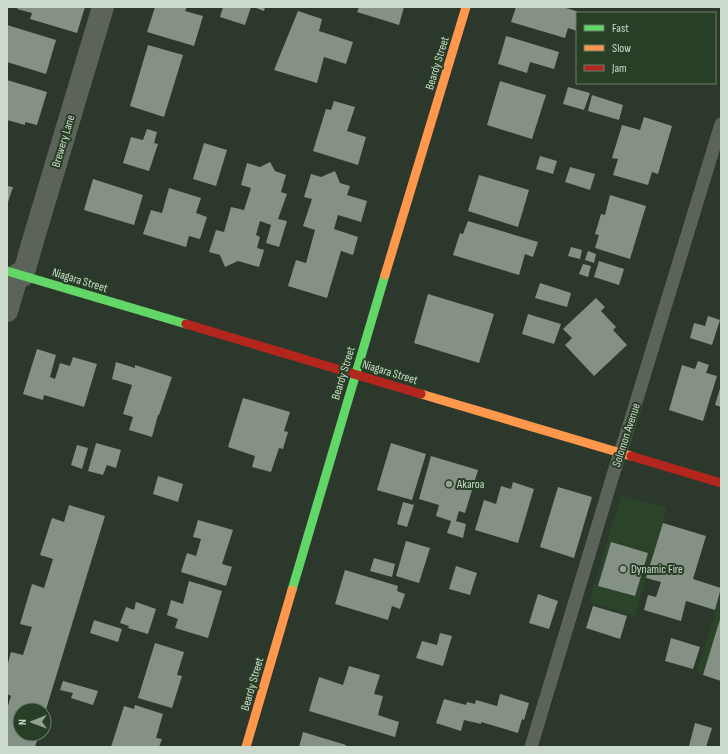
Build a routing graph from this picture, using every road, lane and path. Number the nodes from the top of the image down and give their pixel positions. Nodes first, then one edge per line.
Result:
1 (103, 7) edge
2 (466, 7) edge
3 (721, 124) edge
4 (16, 273) edge
5 (7, 311) edge
6 (355, 374) junction
7 (620, 454) junction
8 (721, 483) edge
9 (246, 747) edge
10 (531, 747) edge

1 - 4 street, Brewery Lane
2 - 6 street, Beardy Street
3 - 7 lane, Solomon Avenue
4 - 5 street, Brewery Lane
4 - 6 street, Niagara Street
6 - 7 street, Niagara Street
6 - 9 street, Beardy Street
7 - 8 street, Niagara Street
7 - 10 lane, Solomon Avenue

